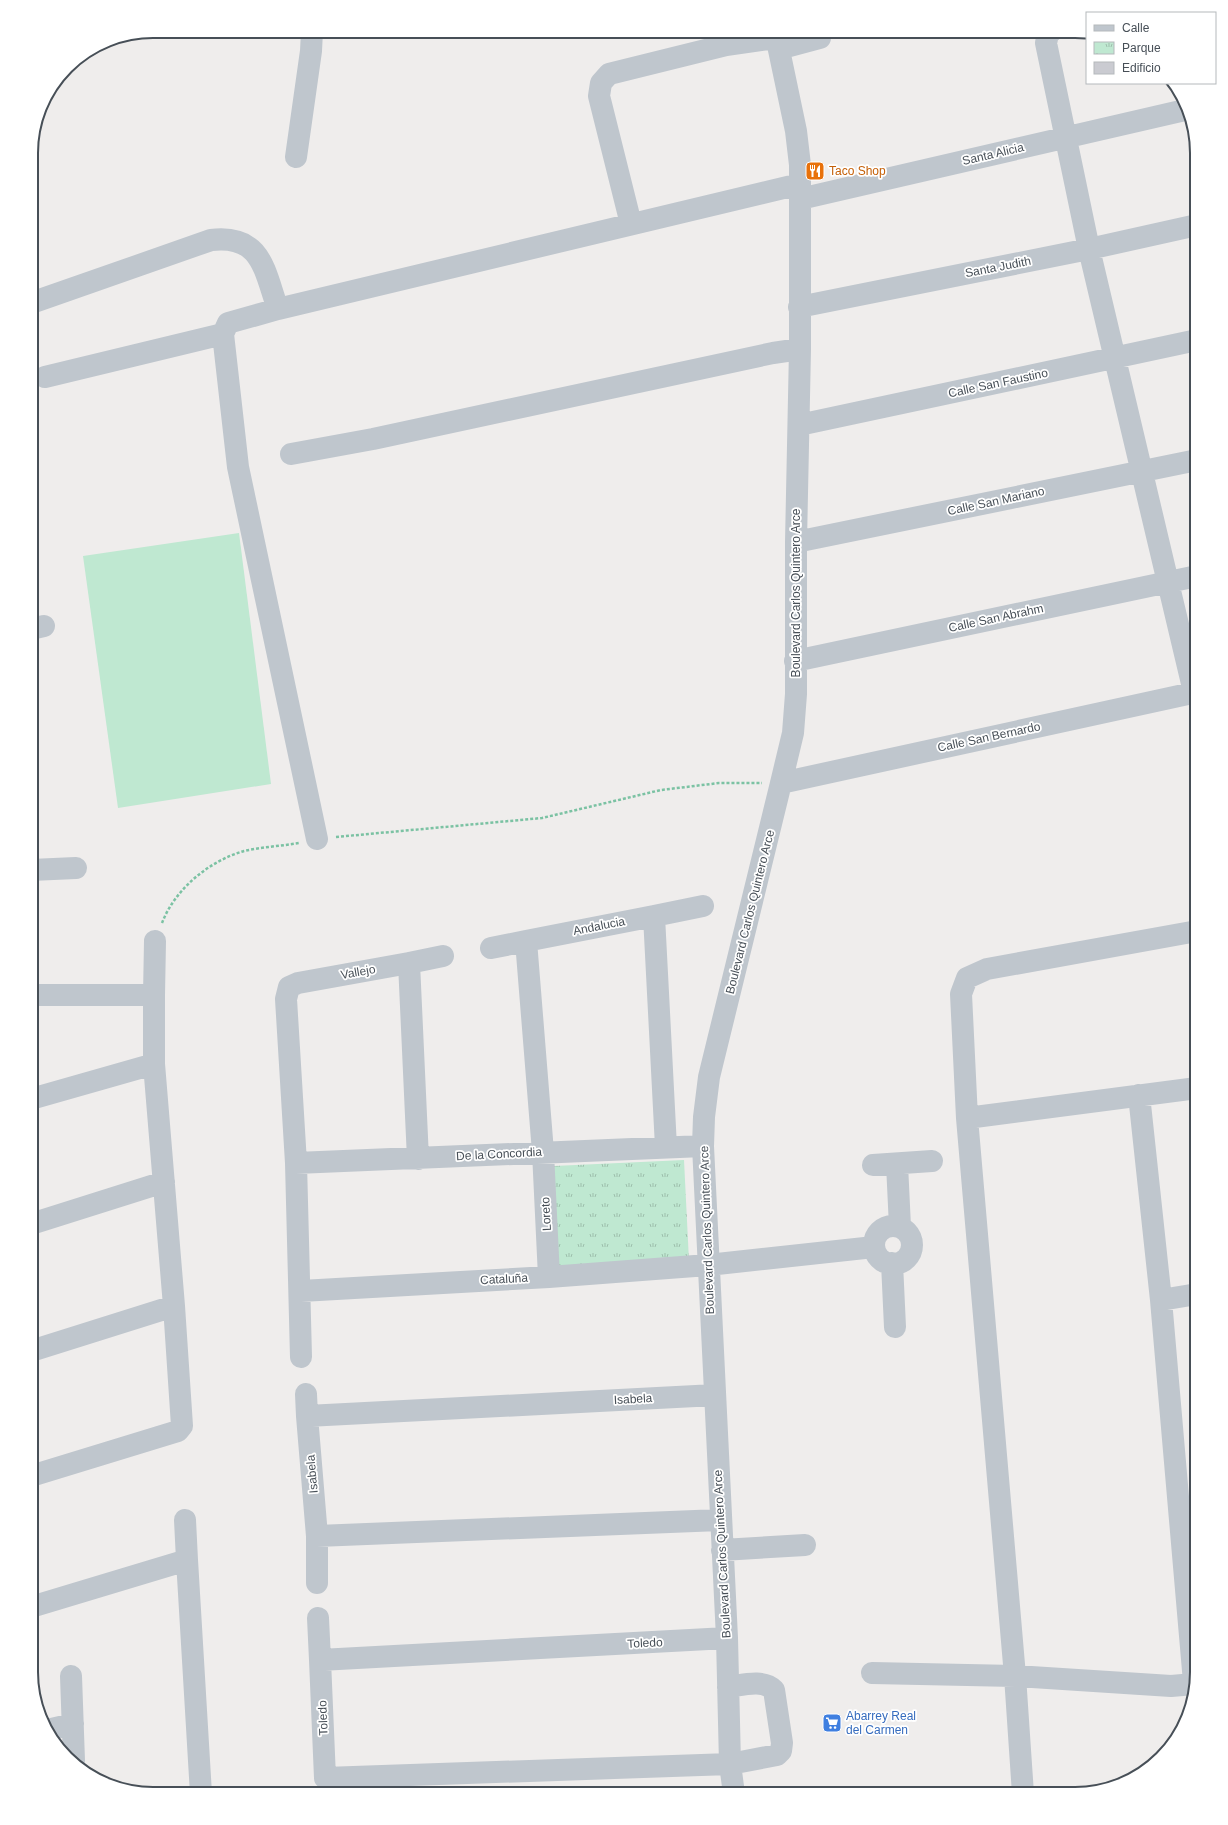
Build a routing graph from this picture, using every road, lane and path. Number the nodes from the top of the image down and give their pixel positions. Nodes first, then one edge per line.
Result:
1 (312, 38) edge
2 (820, 38) dead end
3 (1047, 38) edge
4 (777, 39) edge
5 (1182, 111) edge
6 (1066, 138) junction
7 (296, 157) dead end
8 (800, 192) junction
9 (631, 224) junction
10 (1190, 227) edge
11 (1089, 249) junction
12 (38, 301) edge
13 (799, 307) junction
14 (278, 308) junction
15 (223, 334) junction
16 (1190, 342) edge
17 (800, 349) junction
18 (1115, 358) junction
19 (45, 377) dead end
20 (799, 425) junction
21 (291, 454) dead end
22 (1190, 461) edge
23 (1142, 471) junction
24 (796, 542) junction
25 (1190, 577) edge
26 (1168, 582) junction
27 (795, 661) junction
28 (1190, 672) edge
29 (1190, 693) edge
30 (781, 783) junction
31 (317, 839) junction
32 (38, 865) edge
33 (76, 868) dead end
34 (703, 906) dead end
35 (654, 916) junction
36 (1190, 932) edge
37 (156, 941) joint
38 (526, 941) junction
39 (491, 948) dead end
40 (443, 956) dead end
41 (409, 963) junction
42 (38, 995) edge
43 (154, 996) junction
44 (154, 1064) junction
45 (1190, 1089) edge
46 (1139, 1095) junction
47 (38, 1097) edge
48 (967, 1118) junction
49 (703, 1146) junction
50 (666, 1147) junction
51 (543, 1152) junction
52 (418, 1159) junction
53 (932, 1161) dead end
54 (296, 1162) junction
55 (897, 1164) junction
56 (873, 1165) dead end
57 (164, 1182) junction
58 (38, 1222) edge
59 (900, 1227) junction
60 (874, 1247) junction
61 (892, 1263) junction
62 (708, 1265) junction
63 (549, 1277) junction
64 (301, 1291) junction
65 (1190, 1295) edge
66 (1161, 1300) junction
67 (174, 1306) junction
68 (895, 1327) dead end
69 (38, 1349) edge
70 (301, 1357) dead end
71 (306, 1394) dead end
72 (715, 1395) junction
73 (307, 1416) junction
74 (38, 1474) edge
75 (185, 1520) dead end
76 (720, 1520) junction
77 (317, 1536) junction
78 (805, 1545) dead end
79 (722, 1550) junction
80 (187, 1560) junction
81 (317, 1583) dead end
82 (38, 1605) edge
83 (318, 1618) dead end
84 (1190, 1637) edge
85 (727, 1638) junction
86 (320, 1660) junction
87 (872, 1673) dead end
88 (71, 1676) dead end
89 (1015, 1676) junction
90 (1189, 1684) edge
91 (728, 1687) junction
92 (73, 1724) junction
93 (53, 1729) edge
94 (74, 1755) edge
95 (730, 1764) junction
96 (325, 1786) edge
97 (201, 1787) edge
98 (733, 1787) edge
99 (1023, 1787) edge

1 - 7 street
2 - 4 street
3 - 6 street
4 - 8 street, Boulevard Carlos Quintero Arce
4 - 9 street
5 - 6 street, Santa Alicia
6 - 8 street, Santa Alicia
6 - 11 street
8 - 9 street, Santa Alicia
8 - 13 street, Boulevard Carlos Quintero Arce
9 - 14 street, Santa Alicia
10 - 11 street, Santa Judith
11 - 13 street, Santa Judith
11 - 18 street
12 - 14 street
13 - 17 street, Boulevard Carlos Quintero Arce
14 - 15 street, Santa Alicia
15 - 19 street
15 - 31 street
16 - 18 street, Calle San Faustino
17 - 20 street, Boulevard Carlos Quintero Arce
17 - 21 street
18 - 20 street, Calle San Faustino
18 - 23 street
20 - 24 street, Boulevard Carlos Quintero Arce
22 - 23 street, Calle San Mariano
23 - 24 street, Calle San Mariano
23 - 26 street
24 - 27 street, Boulevard Carlos Quintero Arce
25 - 26 street, Calle San Abrahm
26 - 27 street, Calle San Abrahm
26 - 28 street
27 - 30 street, Boulevard Carlos Quintero Arce
29 - 30 street, Calle San Bernardo
30 - 31 path
30 - 49 street, Boulevard Carlos Quintero Arce
31 - 37 path
32 - 33 street
34 - 35 street, Andalucia
35 - 38 street, Andalucia
35 - 50 street
36 - 48 street
37 - 43 street
38 - 39 street, Andalucia
38 - 51 street
40 - 41 street
41 - 52 street
41 - 54 street, Vallejo
42 - 43 street
43 - 44 street
44 - 47 street
44 - 57 street
45 - 46 street
46 - 48 street
46 - 66 street
48 - 89 street
49 - 50 street, De la Concordia
49 - 62 street, Boulevard Carlos Quintero Arce
50 - 51 street, De la Concordia
51 - 52 street, De la Concordia
51 - 63 street, Loreto
52 - 54 street, De la Concordia
53 - 55 street
54 - 64 street
55 - 56 street
55 - 59 street
57 - 58 street
57 - 67 street
59 - 60 street
59 - 61 street
60 - 61 street
60 - 62 street, Cataluña
61 - 68 street
62 - 63 street, Cataluña
62 - 72 street, Boulevard Carlos Quintero Arce
63 - 64 street, Cataluña
64 - 70 street
65 - 66 street
66 - 84 street
67 - 69 street
67 - 74 street
71 - 73 street
72 - 73 street, Isabela
72 - 76 street, Boulevard Carlos Quintero Arce
73 - 77 street, Isabela
75 - 80 street
76 - 77 street
76 - 79 street, Boulevard Carlos Quintero Arce
77 - 81 street, Isabela
78 - 79 street
79 - 85 street, Boulevard Carlos Quintero Arce
80 - 82 street
80 - 97 street
83 - 86 street
85 - 86 street, Toledo
85 - 91 street, Boulevard Carlos Quintero Arce
86 - 96 street, Toledo
87 - 89 street
88 - 92 street
89 - 90 street
89 - 99 street
91 - 95 street, Boulevard Carlos Quintero Arce
91 - 95 street, Toledo
92 - 93 street
92 - 94 street
95 - 96 street, Toledo
95 - 98 street, Boulevard Carlos Quintero Arce

